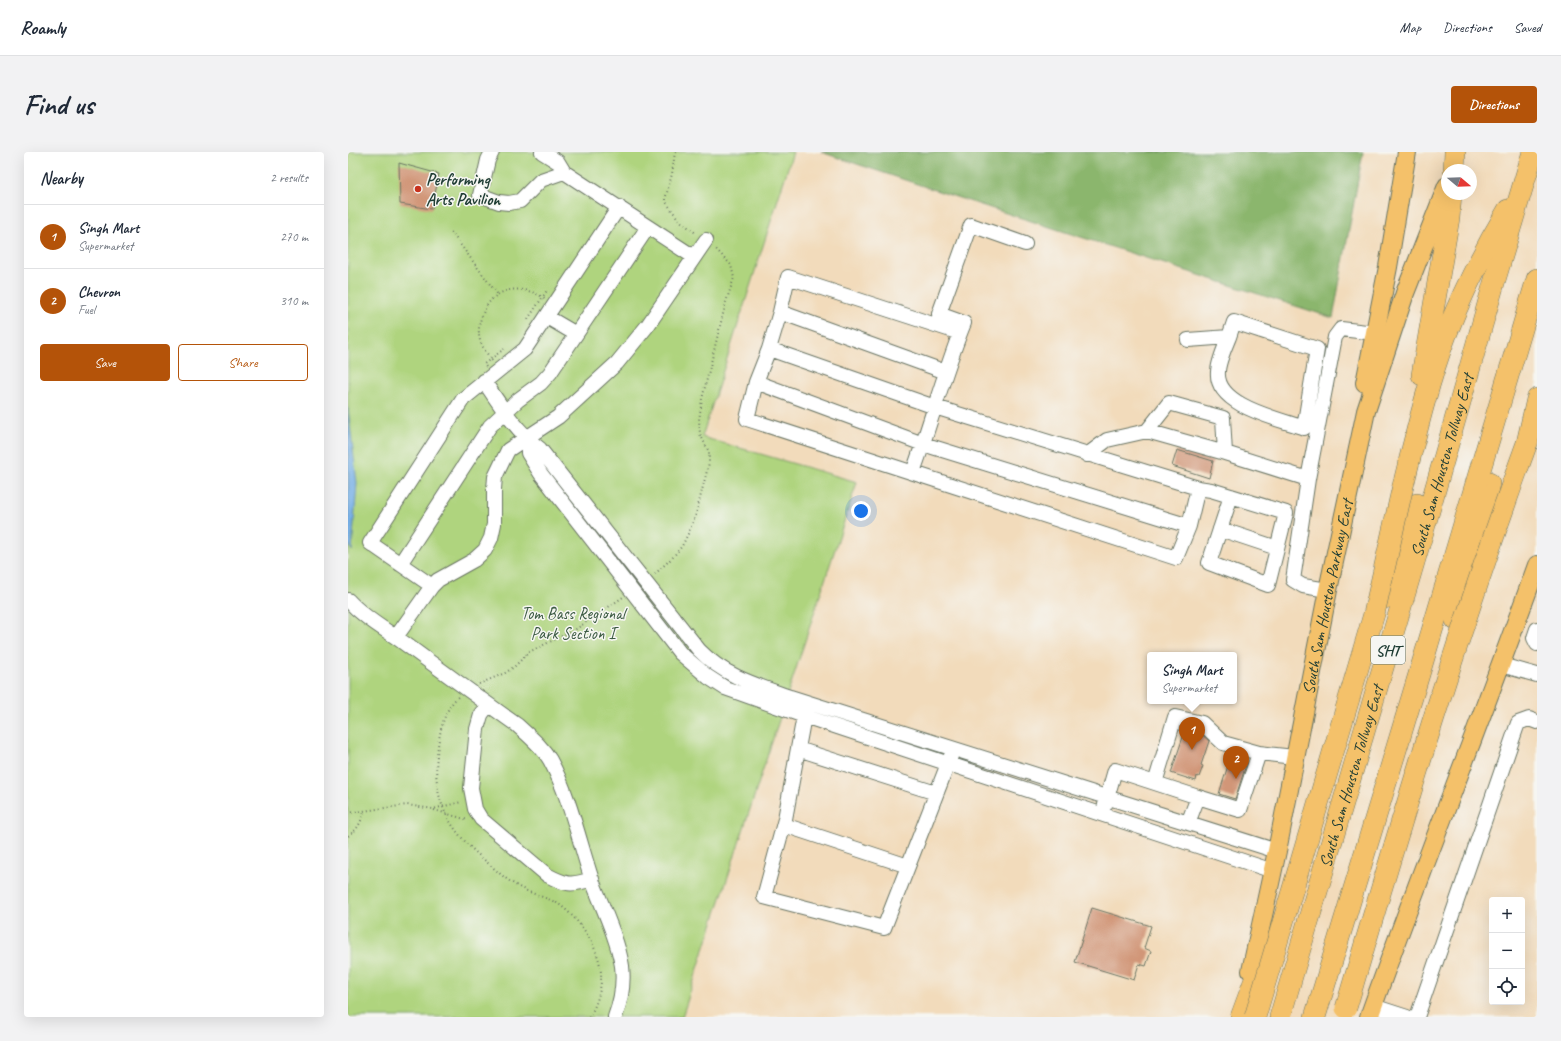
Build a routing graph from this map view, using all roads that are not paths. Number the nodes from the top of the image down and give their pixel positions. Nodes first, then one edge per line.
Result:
1 (492, 152) edge
2 (542, 152) edge
3 (1407, 152) edge
4 (1455, 152) edge
5 (1462, 152) edge
6 (1533, 152) edge
7 (1454, 164) edge
8 (1457, 164) edge
9 (1537, 169) edge
10 (564, 172) junction
11 (1442, 200) edge
12 (1450, 200) edge
13 (619, 207) junction
14 (648, 227) junction
15 (706, 240) road end
16 (1026, 244) dead end
17 (694, 257) junction
18 (1537, 279) edge
19 (1494, 283) junction
20 (1528, 310) junction
21 (780, 312) junction
22 (547, 316) junction
23 (960, 333) junction
24 (1375, 333) junction
25 (576, 334) junction
26 (1229, 337) junction
27 (1188, 340) dead end
28 (769, 349) junction
29 (946, 372) junction
30 (484, 381) junction
31 (756, 382) junction
32 (1537, 400) edge
33 (935, 407) junction
34 (1366, 411) junction
35 (505, 412) junction
36 (1537, 421) edge
37 (1147, 431) junction
38 (529, 440) junction
39 (1527, 442) junction
40 (923, 444) junction
41 (1225, 452) junction
42 (1087, 454) junction
43 (913, 472) junction
44 (1308, 480) junction
45 (1198, 488) junction
46 (1402, 490) junction
47 (1231, 496) junction
48 (1189, 526) junction
49 (1220, 529) junction
50 (1277, 548) junction
51 (400, 564) junction
52 (1537, 565) edge
53 (647, 585) junction
54 (432, 586) junction
55 (1328, 590) junction
56 (634, 594) junction
57 (348, 600) edge
58 (1537, 629) edge
59 (396, 638) junction
60 (1537, 644) edge
61 (1501, 665) junction
62 (1537, 675) edge
63 (488, 704) junction
64 (806, 709) junction
65 (1537, 722) edge
66 (798, 749) junction
67 (953, 749) junction
68 (1259, 753) junction
69 (1294, 757) junction
70 (948, 764) junction
71 (1155, 783) junction
72 (936, 793) junction
73 (1108, 797) junction
74 (1198, 797) junction
75 (1102, 815) junction
76 (1188, 823) junction
77 (784, 824) junction
78 (1277, 851) junction
79 (908, 866) junction
80 (1272, 871) junction
81 (592, 879) junction
82 (1371, 1011) edge
83 (615, 1017) edge
84 (1241, 1017) edge
85 (1255, 1017) edge
86 (1280, 1017) edge
87 (1315, 1017) edge
88 (1343, 1017) edge
89 (1351, 1017) edge
90 (1407, 1017) edge
91 (1417, 1017) edge

1 - 10 street
2 - 10 street
3 - 24 main road
4 - 7 highway
5 - 8 main road
6 - 19 highway, SHT
9 - 46 highway
10 - 13 street
11 - 34 main road, South Sam Houston Parkway East
12 - 46 highway
13 - 14 street
13 - 22 street
14 - 17 street
14 - 25 street
15 - 17 street
16 - 23 street
17 - 38 street
18 - 20 highway, SHT
19 - 84 highway
19 - 86 highway, South Sam Houston Tollway East / SHT
20 - 87 highway, South Sam Houston Tollway East / SHT
20 - 89 highway
21 - 23 street
21 - 28 street
21 - 29 street
22 - 25 street
22 - 30 street
23 - 29 street
24 - 34 main road
24 - 44 street
25 - 35 street
26 - 26 street
26 - 27 street
28 - 31 street
28 - 33 street
29 - 33 street
30 - 35 street
30 - 51 street
31 - 40 street
31 - 43 street
32 - 39 highway
33 - 40 street
33 - 42 street
34 - 55 main road, South Sam Houston Parkway East
35 - 38 street
35 - 51 street
36 - 39 highway
37 - 41 street
37 - 41 street
37 - 42 street
38 - 53 street
38 - 54 street
38 - 56 street
39 - 88 highway, bridge
40 - 43 street
40 - 48 street
41 - 44 street
42 - 45 street
43 - 48 street
44 - 55 street
45 - 47 street
45 - 48 street
46 - 85 highway, bridge
47 - 49 street
47 - 50 street
49 - 50 street
49 - 50 street
51 - 54 street
52 - 61 main road
53 - 56 street
53 - 64 street
54 - 59 street
55 - 69 main road, South Sam Houston Parkway East
56 - 64 street
57 - 59 street
58 - 60 street
59 - 63 street
61 - 62 street
61 - 82 main road
63 - 81 street
63 - 81 street
64 - 66 street
64 - 67 street
64 - 70 street
65 - 91 street
66 - 72 street
66 - 77 street
67 - 70 street
67 - 73 street
68 - 69 street
68 - 71 street
68 - 74 street
69 - 78 main road, South Sam Houston Parkway East
70 - 72 street
70 - 75 street
71 - 73 street
71 - 74 street
72 - 79 street
73 - 75 street
73 - 76 street
74 - 76 street
75 - 80 street
76 - 78 street
77 - 79 street
77 - 79 street
78 - 80 main road, South Sam Houston Parkway East
80 - 84 main road, South Sam Houston Parkway East
81 - 83 street
82 - 90 street

